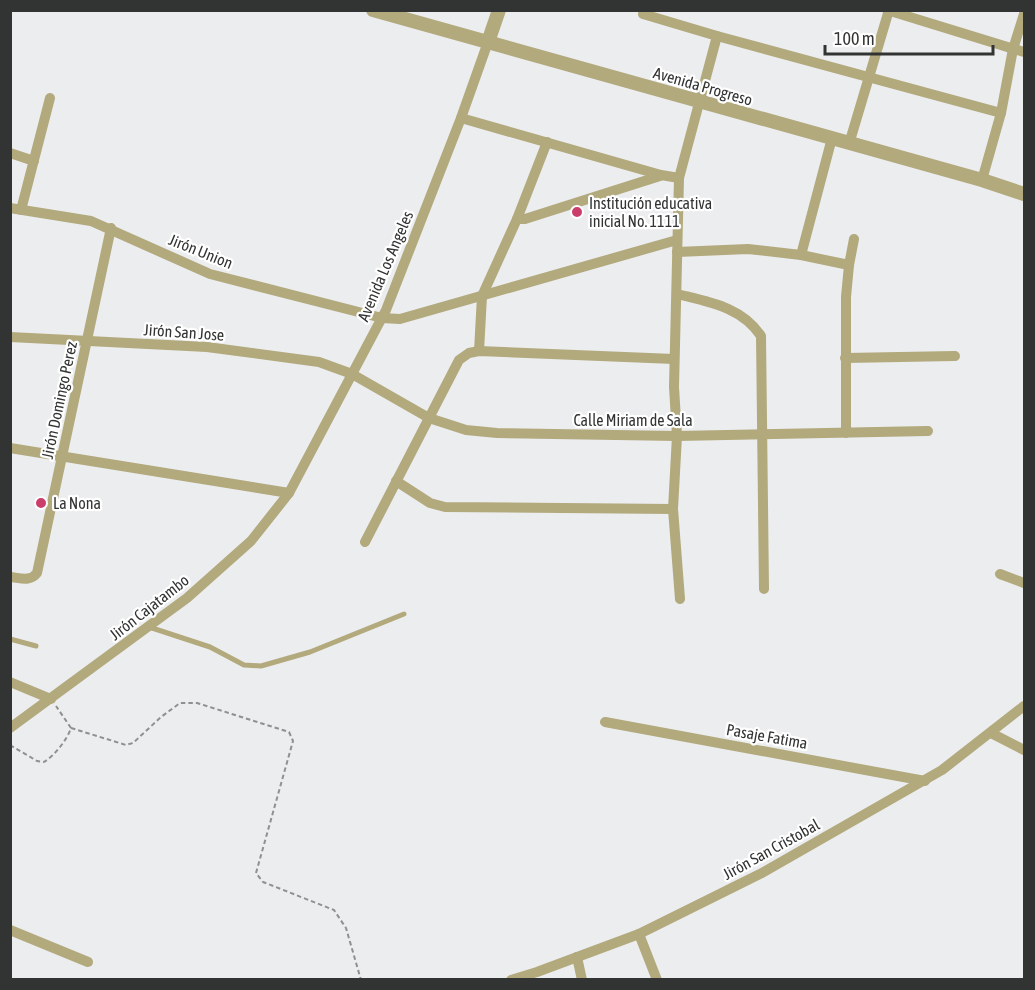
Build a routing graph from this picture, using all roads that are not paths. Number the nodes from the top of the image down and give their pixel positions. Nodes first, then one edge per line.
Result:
1 (373, 10) edge
2 (500, 10) edge
3 (888, 11) edge
4 (643, 14) dead end
5 (1024, 14) edge
6 (717, 36) junction
7 (488, 42) junction
8 (1019, 50) edge
9 (870, 78) junction
10 (50, 98) dead end
11 (700, 102) junction
12 (1001, 113) junction
13 (461, 118) junction
14 (832, 138) junction
15 (547, 142) junction
16 (849, 144) junction
17 (10, 153) edge
18 (34, 161) junction
19 (660, 176) junction
20 (679, 178) junction
21 (982, 180) junction
22 (1024, 194) edge
23 (16, 209) edge
24 (517, 219) junction
25 (111, 228) junction
26 (854, 238) dead end
27 (677, 240) junction
28 (677, 252) junction
29 (801, 255) junction
30 (849, 265) junction
31 (677, 294) junction
32 (482, 296) junction
33 (382, 318) junction
34 (10, 337) edge
35 (87, 340) junction
36 (479, 351) junction
37 (955, 356) dead end
38 (845, 358) junction
39 (674, 359) junction
40 (352, 374) junction
41 (429, 418) junction
42 (928, 431) dead end
43 (846, 433) junction
44 (764, 434) junction
45 (677, 436) junction
46 (10, 448) edge
47 (62, 456) junction
48 (396, 482) junction
49 (289, 493) junction
50 (673, 509) junction
51 (364, 542) dead end
52 (1000, 574) dead end
53 (10, 577) edge
54 (1024, 583) edge
55 (764, 589) dead end
56 (680, 599) dead end
57 (405, 614) dead end
58 (149, 627) junction
59 (10, 639) edge
60 (36, 646) dead end
61 (10, 682) edge
62 (51, 699) junction
63 (1024, 706) edge
64 (605, 722) dead end
65 (10, 728) edge
66 (991, 733) junction
67 (1024, 750) edge
68 (925, 781) junction
69 (10, 930) edge
70 (639, 934) junction
71 (577, 957) junction
72 (88, 962) dead end
73 (512, 980) edge
74 (582, 980) edge
75 (657, 980) edge

1 - 7 street, Avenida Progreso
2 - 7 street
3 - 8 street
3 - 9 street
4 - 6 street
5 - 8 street
6 - 9 street
6 - 11 street
7 - 11 street, Avenida Progreso
7 - 13 street, Avenida Los Angeles
8 - 12 street
9 - 12 street
9 - 16 street
10 - 18 street
11 - 14 street, Avenida Progreso
11 - 20 street
12 - 21 street
13 - 15 street
13 - 33 street, Avenida Los Angeles
14 - 16 street, Avenida Progreso
14 - 29 street
15 - 19 street
15 - 24 street
16 - 21 street, Avenida Progreso
17 - 18 street
18 - 23 street
19 - 20 street
19 - 24 street
20 - 27 street
21 - 22 street, Avenida Progreso
23 - 25 street, Jirón Union
24 - 32 street
25 - 33 street, Jirón Union
25 - 35 street, Jirón Domingo Perez
26 - 30 street
27 - 28 street
27 - 32 street, Jirón Union
28 - 29 street
28 - 31 street
29 - 30 street
30 - 38 street
31 - 39 street
31 - 44 street
32 - 33 street, Jirón Union
32 - 36 street
33 - 40 street, Avenida Los Angeles
34 - 35 street, Jirón San Jose
35 - 40 street, Jirón San Jose
35 - 47 street, Jirón Domingo Perez
36 - 39 street
36 - 41 street
37 - 38 street
38 - 43 street
39 - 45 street
40 - 41 street, Calle Miriam de Sala
40 - 49 street, Avenida Los Angeles
41 - 45 street, Calle Miriam de Sala
41 - 48 street
42 - 43 street, Calle Miriam de Sala
43 - 44 street, Calle Miriam de Sala
44 - 45 street, Calle Miriam de Sala
44 - 55 street
45 - 50 street
46 - 47 street
47 - 49 street
47 - 53 street, Jirón Domingo Perez
48 - 50 street
48 - 51 street
49 - 58 street, Jirón Cajatambo
50 - 56 street
52 - 54 street
57 - 58 lane
58 - 62 street, Jirón Cajatambo
59 - 60 lane
61 - 62 street
62 - 65 street, Jirón Cajatambo
63 - 66 street, Jirón San Cristobal
64 - 68 street, Pasaje Fatima
66 - 67 street
66 - 68 street, Jirón San Cristobal
68 - 70 street, Jirón San Cristobal
69 - 72 street
70 - 71 street, Jirón San Cristobal
70 - 75 street
71 - 73 street, Jirón San Cristobal
71 - 74 street

